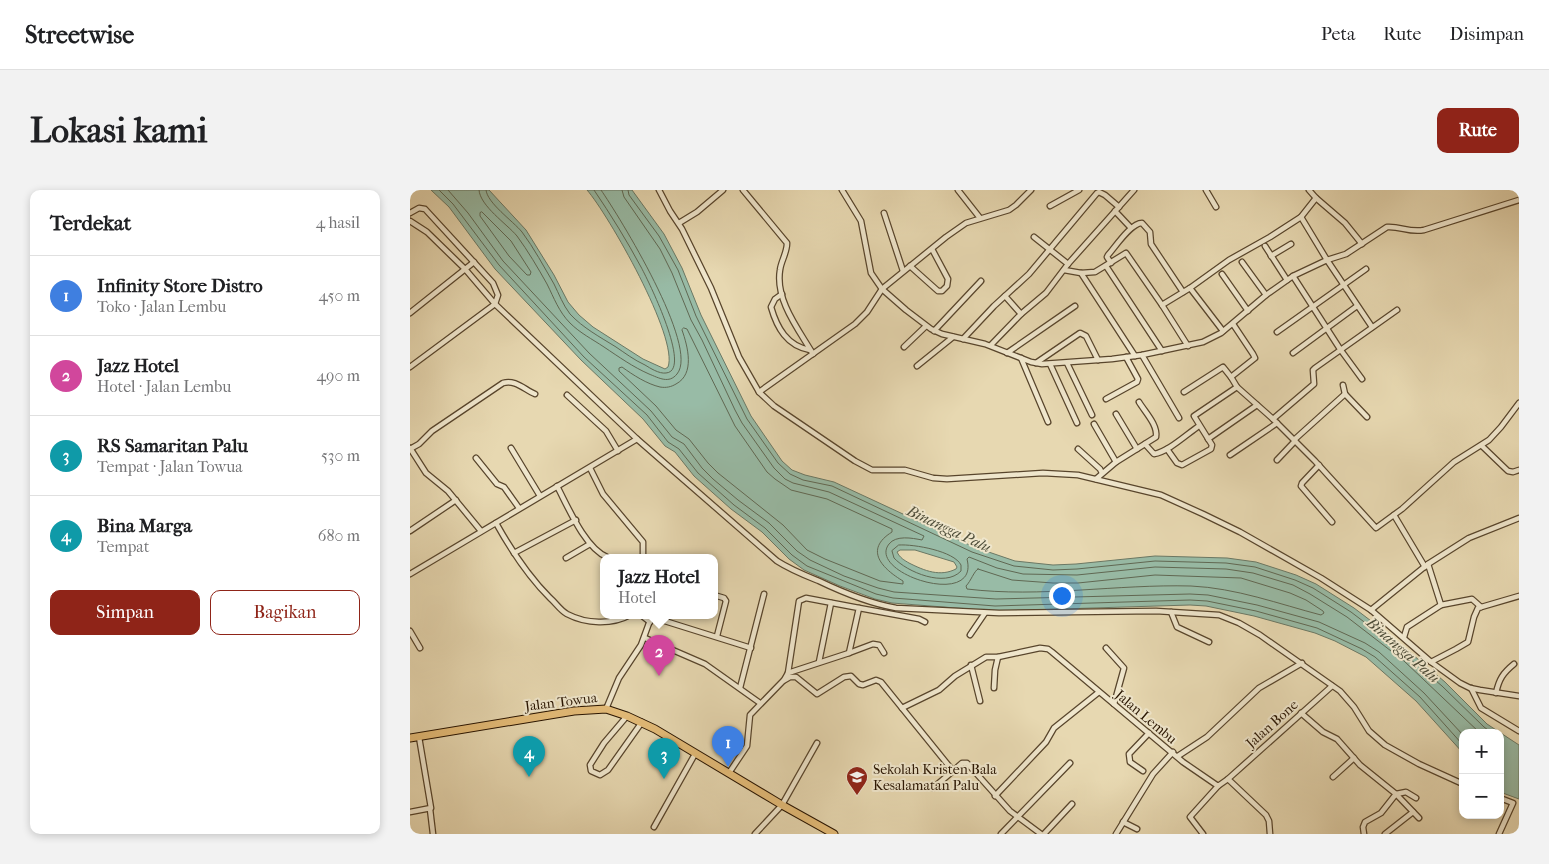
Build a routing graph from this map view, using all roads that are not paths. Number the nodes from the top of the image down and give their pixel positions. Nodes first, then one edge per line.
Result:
1 (659, 190) edge
2 (723, 190) edge
3 (743, 190) edge
4 (842, 190) edge
5 (958, 190) edge
6 (1031, 190) edge
7 (1079, 190) edge
8 (1134, 190) edge
9 (1206, 190) edge
10 (1309, 190) edge
11 (1316, 198) junction
12 (1519, 200) edge
13 (1050, 206) dead end
14 (1216, 207) dead end
15 (1117, 209) junction
16 (410, 213) edge
17 (884, 213) dead end
18 (1301, 217) junction
19 (980, 218) junction
20 (410, 221) edge
21 (679, 223) junction
22 (1131, 228) junction
23 (1034, 237) dead end
24 (1291, 244) dead end
25 (1362, 244) junction
26 (1265, 246) dead end
27 (932, 249) junction
28 (1048, 249) junction
29 (1271, 256) junction
30 (1327, 260) junction
31 (474, 262) junction
32 (1242, 262) dead end
33 (1068, 264) junction
34 (1108, 265) junction
35 (910, 266) junction
36 (1366, 269) dead end
37 (464, 270) junction
38 (1064, 270) junction
39 (903, 271) junction
40 (1081, 273) junction
41 (1222, 274) dead end
42 (1293, 276) junction
43 (1287, 280) junction
44 (980, 281) dead end
45 (1343, 285) junction
46 (1190, 288) junction
47 (882, 289) junction
48 (1183, 292) junction
49 (782, 294) junction
50 (1266, 295) junction
51 (1005, 296) junction
52 (495, 304) junction
53 (1162, 305) junction
54 (1075, 306) dead end
55 (1357, 306) junction
56 (1312, 307) junction
57 (1397, 310) dead end
58 (1248, 311) junction
59 (410, 312) edge
60 (1021, 314) junction
61 (1233, 324) junction
62 (926, 326) junction
63 (1326, 328) junction
64 (1372, 328) junction
65 (934, 331) junction
66 (1223, 331) junction
67 (1277, 332) dead end
68 (952, 337) junction
69 (963, 339) junction
70 (991, 346) junction
71 (1188, 346) junction
72 (904, 347) dead end
73 (1340, 349) junction
74 (1162, 351) junction
75 (812, 352) junction
76 (1007, 353) junction
77 (1293, 353) dead end
78 (1142, 355) junction
79 (1135, 356) junction
80 (1126, 357) junction
81 (1021, 358) junction
82 (1098, 360) junction
83 (1036, 363) junction
84 (1067, 363) junction
85 (1050, 364) junction
86 (917, 366) dead end
87 (410, 367) edge
88 (1231, 377) junction
89 (1362, 379) dead end
90 (1343, 385) dead end
91 (1236, 388) junction
92 (759, 392) junction
93 (1184, 392) dead end
94 (535, 394) dead end
95 (1345, 394) junction
96 (567, 395) dead end
97 (1106, 399) dead end
98 (1139, 402) dead end
99 (1519, 403) edge
100 (1257, 405) junction
101 (1116, 414) dead end
102 (1092, 415) dead end
103 (1366, 417) dead end
104 (1179, 418) dead end
105 (1275, 421) junction
106 (1048, 422) dead end
107 (1077, 423) dead end
108 (1094, 424) dead end
109 (1199, 426) junction
110 (637, 439) junction
111 (1208, 439) junction
112 (1294, 440) junction
113 (1146, 444) junction
114 (1482, 446) junction
115 (511, 448) dead end
116 (410, 449) edge
117 (1078, 449) dead end
118 (1137, 449) junction
119 (1167, 449) junction
120 (618, 451) junction
121 (1230, 455) dead end
122 (476, 458) dead end
123 (1277, 460) dead end
124 (1116, 462) junction
125 (1319, 465) junction
126 (590, 468) junction
127 (1519, 470) edge
128 (1102, 473) junction
129 (1096, 479) junction
130 (557, 486) junction
131 (540, 496) junction
132 (456, 500) junction
133 (519, 508) junction
134 (1394, 515) junction
135 (1519, 518) edge
136 (576, 520) junction
137 (1332, 522) dead end
138 (496, 523) junction
139 (1519, 524) edge
140 (410, 531) edge
141 (481, 531) junction
142 (590, 544) junction
143 (514, 553) junction
144 (600, 554) edge
145 (643, 554) edge
146 (566, 558) dead end
147 (1426, 566) junction
148 (410, 574) edge
149 (764, 594) dead end
150 (718, 596) edge
151 (1519, 596) edge
152 (831, 603) junction
153 (1441, 605) junction
154 (1481, 607) junction
155 (858, 608) junction
156 (1371, 610) junction
157 (1171, 612) junction
158 (986, 613) junction
159 (623, 619) edge
160 (651, 619) edge
161 (655, 619) edge
162 (925, 622) dead end
163 (410, 631) edge
164 (717, 636) junction
165 (970, 636) dead end
166 (1404, 637) junction
167 (645, 638) junction
168 (1209, 642) dead end
169 (420, 648) dead end
170 (751, 648) junction
171 (1106, 648) dead end
172 (884, 652) dead end
173 (849, 654) junction
174 (998, 657) junction
175 (819, 662) junction
176 (1431, 662) junction
177 (1302, 663) junction
178 (1514, 664) dead end
179 (971, 666) junction
180 (788, 673) junction
181 (783, 681) junction
182 (1332, 686) junction
183 (740, 688) junction
184 (994, 688) dead end
185 (1471, 688) junction
186 (1099, 692) junction
187 (1496, 693) junction
188 (1519, 696) edge
189 (980, 701) dead end
190 (760, 703) junction
191 (1114, 704) junction
192 (902, 708) junction
193 (606, 709) junction
194 (1302, 713) junction
195 (627, 716) junction
196 (642, 722) junction
197 (1519, 731) edge
198 (1150, 732) junction
199 (418, 737) junction
200 (410, 738) edge
201 (818, 743) dead end
202 (1173, 752) junction
203 (695, 754) junction
204 (1178, 756) junction
205 (1354, 758) junction
206 (1070, 763) dead end
207 (953, 771) junction
208 (1143, 771) dead end
209 (729, 773) junction
210 (1333, 777) dead end
211 (1228, 779) junction
212 (1459, 782) edge
213 (1218, 786) junction
214 (933, 788) dead end
215 (1396, 794) junction
216 (995, 796) junction
217 (1416, 798) dead end
218 (1504, 800) edge
219 (1513, 803) junction
220 (1072, 804) dead end
221 (782, 805) junction
222 (1519, 805) edge
223 (430, 809) junction
224 (410, 812) edge
225 (1413, 812) junction
226 (1017, 817) junction
227 (1420, 818) dead end
228 (1123, 822) junction
229 (654, 827) dead end
230 (1136, 829) dead end
231 (433, 834) edge
232 (756, 834) edge
233 (834, 834) edge
234 (1001, 834) edge
235 (1043, 834) edge
236 (1116, 834) edge
237 (1203, 834) edge
238 (1270, 834) edge
239 (1364, 834) edge
240 (1385, 834) edge
241 (1499, 834) edge

1 - 21 street
2 - 21 street
3 - 49 street
4 - 47 street
5 - 19 street
6 - 19 street
7 - 13 street
8 - 15 street
9 - 14 street
10 - 11 street
11 - 18 street
11 - 25 street
12 - 25 street
15 - 22 street
15 - 28 street
15 - 33 street
16 - 31 street
17 - 39 street
18 - 30 street
18 - 46 street
19 - 27 street
20 - 37 street
21 - 92 street
22 - 34 street
22 - 48 street
23 - 28 street
24 - 29 street
25 - 30 street
26 - 29 street
27 - 35 street
27 - 35 street
28 - 33 street
28 - 51 street
29 - 43 street
30 - 42 street
30 - 45 street
31 - 37 street
31 - 52 street
32 - 50 street
33 - 38 street
34 - 40 street
34 - 53 street
34 - 74 street
35 - 39 street
36 - 45 street
37 - 52 street
37 - 59 street
38 - 40 street
38 - 60 street
39 - 47 street
40 - 79 street
41 - 58 street
42 - 43 street
42 - 56 street
43 - 50 street
44 - 65 street
45 - 55 street
45 - 56 street
46 - 48 street
46 - 66 street
47 - 62 street
47 - 75 street
48 - 53 street
49 - 75 street
49 - 75 street
50 - 58 street
51 - 60 street
51 - 69 street
52 - 87 street
52 - 110 street
53 - 71 street
54 - 76 street
55 - 63 street
55 - 64 street
56 - 63 street
56 - 67 street
57 - 64 street
58 - 61 street
60 - 70 street
61 - 66 street
61 - 88 street
62 - 65 street
62 - 72 street
63 - 73 street
63 - 77 street
64 - 73 street
65 - 68 street
66 - 71 street
68 - 69 street
68 - 86 street
69 - 70 street
70 - 76 street
71 - 74 street
73 - 89 street
73 - 105 street
74 - 78 street
75 - 92 street
76 - 81 street
78 - 79 street
78 - 104 street
79 - 80 street
80 - 82 street
80 - 97 street
81 - 83 street
81 - 106 street
82 - 83 street
82 - 84 street
83 - 85 street
84 - 85 street
84 - 102 street
85 - 107 street
88 - 91 street
88 - 93 street
90 - 95 street
91 - 100 street
91 - 109 street
92 - 129 street
94 - 116 street
95 - 103 street
95 - 112 street
96 - 120 street
98 - 113 street
99 - 114 street
100 - 105 street
100 - 111 street
101 - 118 street
105 - 112 street
105 - 121 street
108 - 124 street
109 - 111 street
109 - 119 street
110 - 120 street
110 - 158 street
111 - 119 street
112 - 123 street
112 - 125 street
113 - 118 street
113 - 119 street
114 - 127 street
114 - 134 street
115 - 131 street
116 - 132 street
117 - 128 street
118 - 124 street
120 - 126 street
122 - 133 street
124 - 128 street
125 - 134 street
125 - 137 street
126 - 130 street
126 - 145 street
128 - 129 street
129 - 156 street
130 - 131 street
130 - 136 street
131 - 133 street
132 - 140 street
132 - 141 street
133 - 138 street
134 - 147 street
135 - 139 street
135 - 147 street
136 - 142 street
136 - 143 street
138 - 141 street
138 - 143 street
141 - 148 street
142 - 144 street
142 - 146 street
143 - 159 street
147 - 153 street
147 - 156 street
149 - 170 street
150 - 164 street
151 - 154 street
152 - 155 street
152 - 175 street
152 - 180 street
153 - 154 street
153 - 166 street
154 - 176 street
155 - 162 street
155 - 173 street
156 - 166 street
157 - 158 street
157 - 168 street
157 - 177 street
158 - 165 street
160 - 167 street
161 - 164 street
163 - 169 street
164 - 170 street
166 - 176 street
167 - 183 street
167 - 193 street
170 - 183 street
171 - 191 street
172 - 173 street
173 - 175 street
174 - 179 street, Jalan Lembu
174 - 184 street
174 - 186 street, Jalan Lembu
175 - 180 street
176 - 185 street
177 - 182 street
177 - 204 street, Jalan Lembu
178 - 187 street
179 - 189 street
179 - 192 street, Jalan Lembu
180 - 181 street
181 - 190 street
181 - 192 street
182 - 194 street, Jalan Bone
182 - 212 street
183 - 190 street
185 - 187 street
185 - 197 street
186 - 191 street, Jalan Lembu
186 - 216 street, Jalan Lembu
187 - 188 street
190 - 209 street
191 - 198 street, Jalan Lembu
192 - 207 street
193 - 195 main road, Jalan Towua
193 - 199 main road, Jalan Towua
194 - 205 street
194 - 211 street, Jalan Bone
195 - 196 main road, Jalan Towua
195 - 196 street
196 - 203 main road, Jalan Towua
198 - 202 street, Jalan Lembu
198 - 208 street
199 - 200 main road, Jalan Towua
199 - 223 street
201 - 221 street
202 - 204 street
202 - 228 street, Jalan Lembu
203 - 209 main road, Jalan Towua
203 - 229 street
204 - 213 street
205 - 210 street
205 - 215 street
206 - 226 street
207 - 214 street
207 - 216 street
209 - 221 main road, Jalan Towua
211 - 213 street, Jalan Bone
211 - 238 street
213 - 237 street, Jalan Bone
215 - 217 street
215 - 225 street
215 - 239 street
216 - 226 street
218 - 219 street
219 - 222 street
219 - 241 street
220 - 235 street
221 - 232 street
221 - 233 main road, Jalan Towua
223 - 224 street
223 - 231 street
225 - 227 street
225 - 240 street
226 - 234 street
226 - 235 street
228 - 230 street
228 - 236 street, Jalan Lembu

